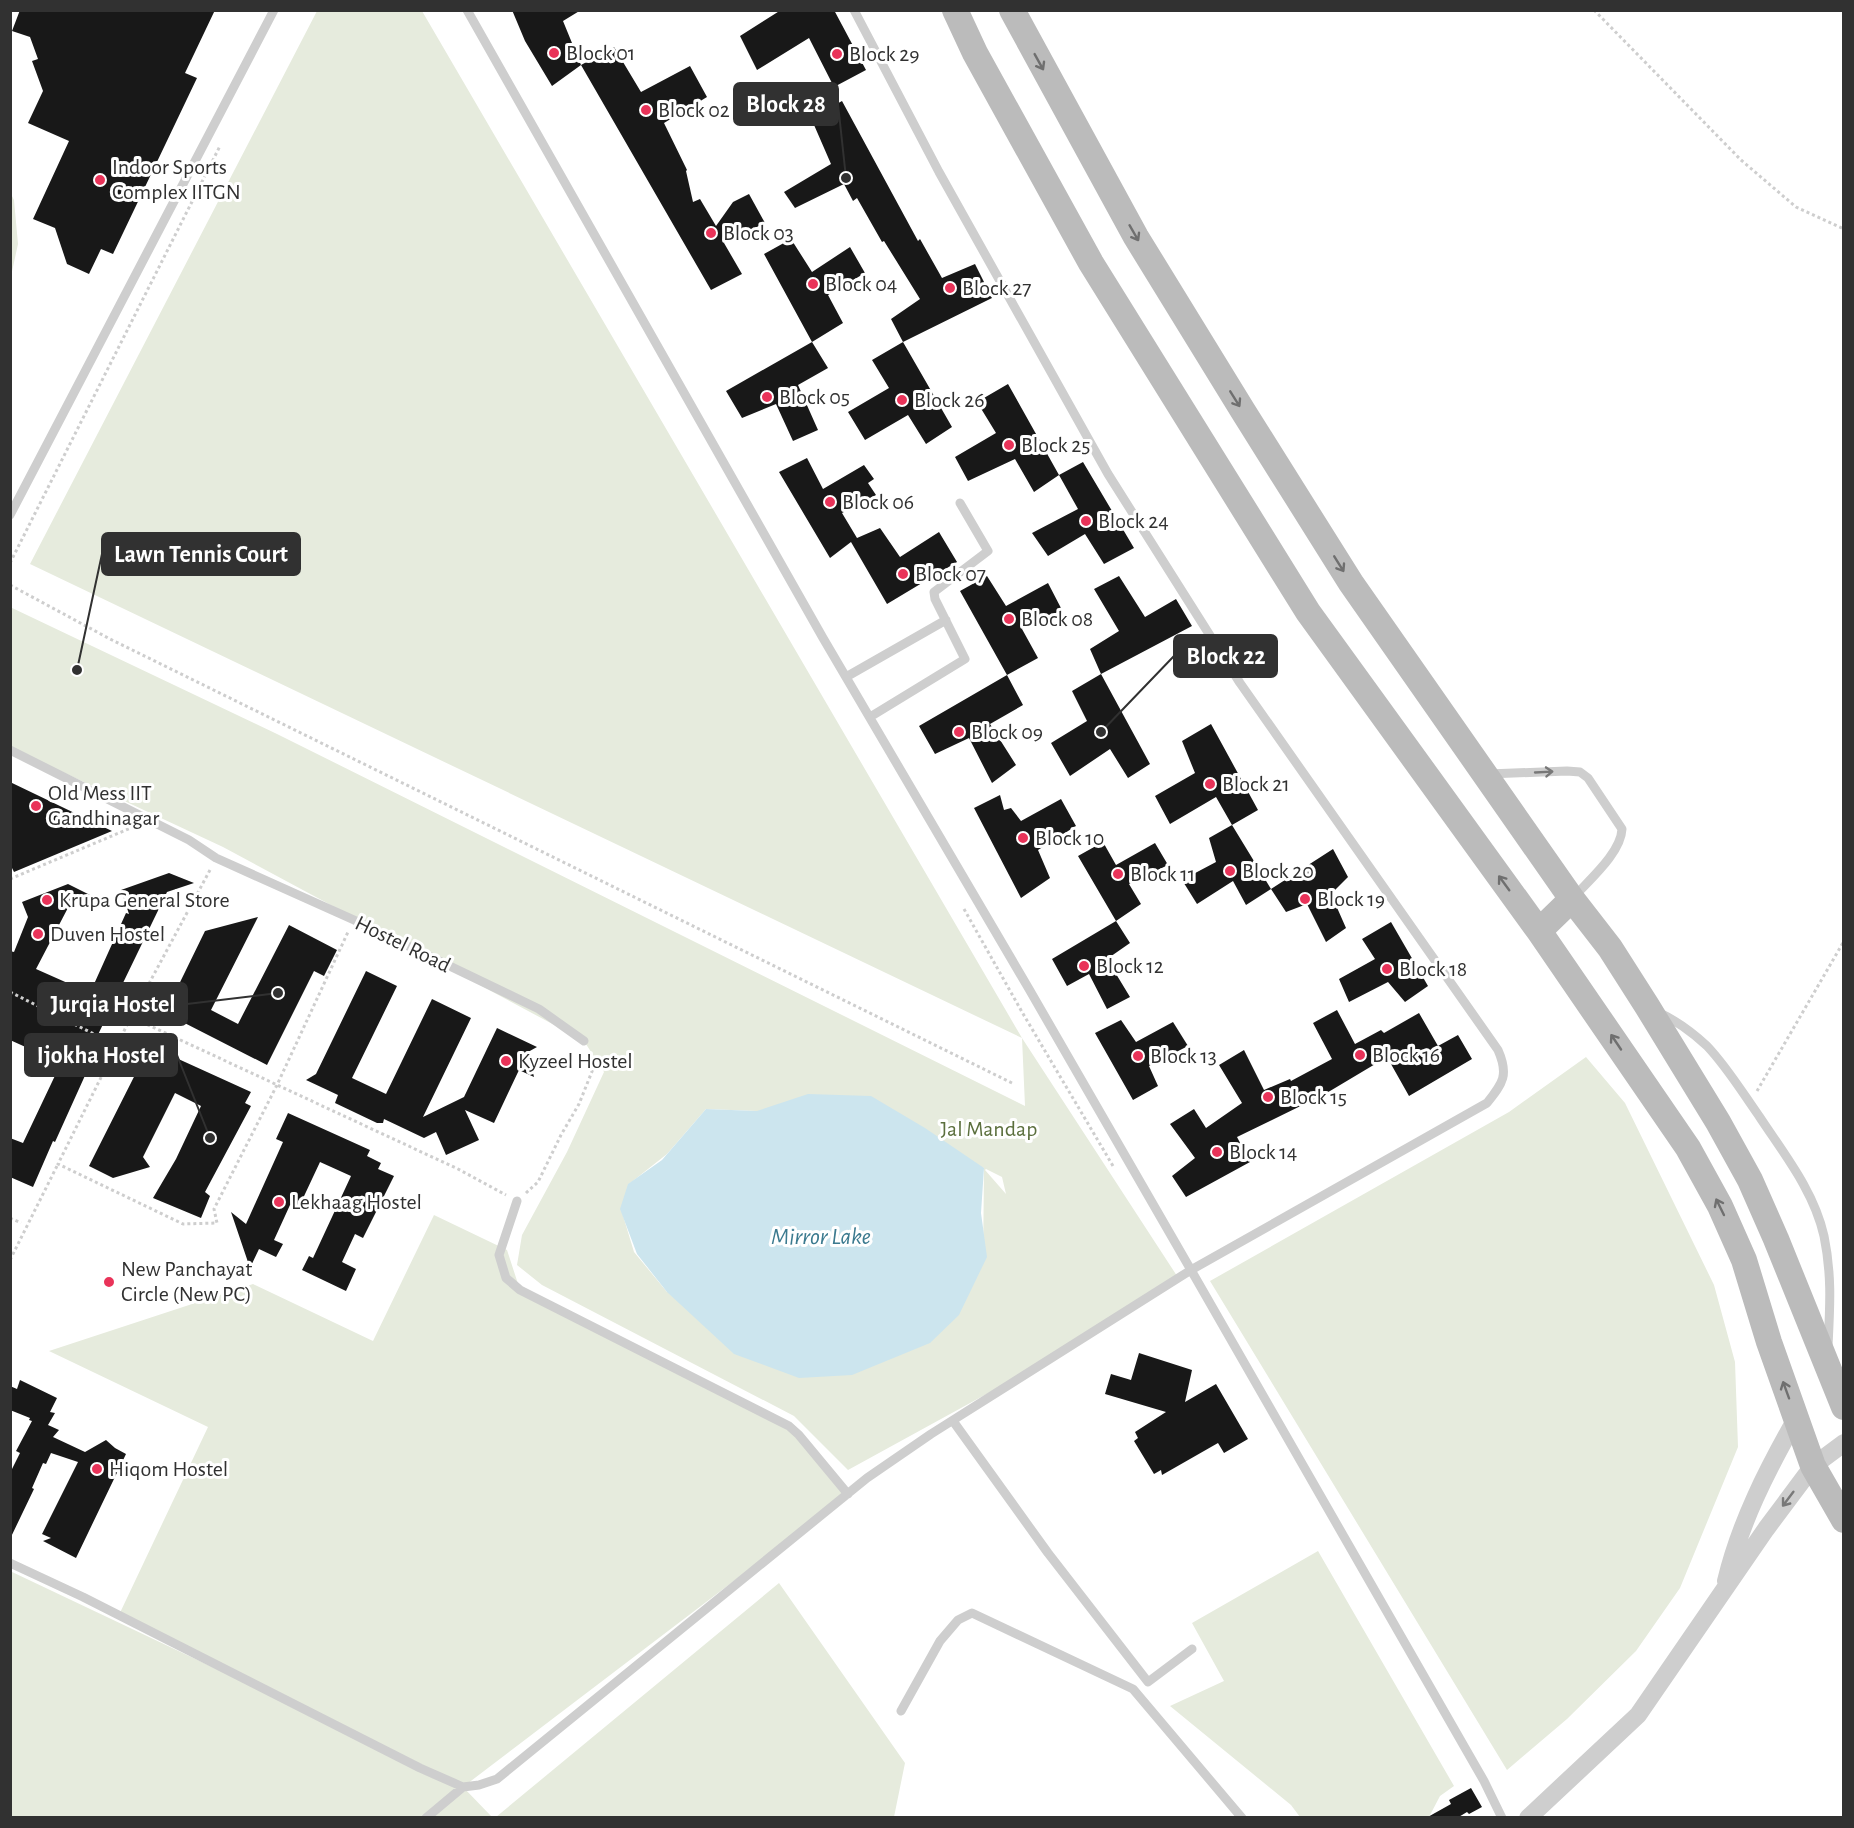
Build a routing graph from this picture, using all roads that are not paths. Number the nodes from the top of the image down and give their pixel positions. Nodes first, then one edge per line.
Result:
1 (274, 10) edge
2 (467, 10) edge
3 (854, 10) edge
4 (955, 10) edge
5 (1012, 10) edge
6 (960, 503) dead end
7 (10, 515) edge
8 (946, 620) junction
9 (846, 677) junction
10 (870, 717) junction
11 (10, 750) edge
12 (1486, 774) junction
13 (1572, 899) junction
14 (1539, 931) junction
15 (1647, 1006) junction
16 (584, 1041) road end
17 (517, 1201) road end
18 (1191, 1270) junction
19 (1827, 1366) junction
20 (1844, 1407) edge
21 (1796, 1419) junction
22 (953, 1421) junction
23 (1844, 1443) edge
24 (1813, 1466) junction
25 (848, 1494) junction
26 (1844, 1520) edge
27 (10, 1563) edge
28 (1723, 1594) junction
29 (1192, 1649) dead end
30 (901, 1711) dead end
31 (463, 1787) junction
32 (426, 1818) edge
33 (1242, 1818) edge
34 (1502, 1818) edge
35 (1528, 1818) edge

1 - 7 lane
2 - 9 lane
3 - 18 lane
14 -> 4 street
5 -> 12 street
6 - 8 lane
8 - 9 lane
8 - 10 lane
9 - 10 lane
10 - 18 lane
11 - 16 lane, Hostel Road
12 - 13 street
12 -> 13 lane
13 - 14 street
13 - 15 street
21 -> 14 street
15 - 19 street
15 - 19 lane
17 - 25 lane
18 - 22 lane
18 - 34 lane
19 - 20 street
21 - 24 street
21 - 28 street
22 - 25 lane
22 - 29 lane
23 - 24 street
24 - 26 street
24 -> 28 street
25 - 31 lane
27 - 31 lane
28 - 35 street
30 - 33 lane
31 - 32 lane

